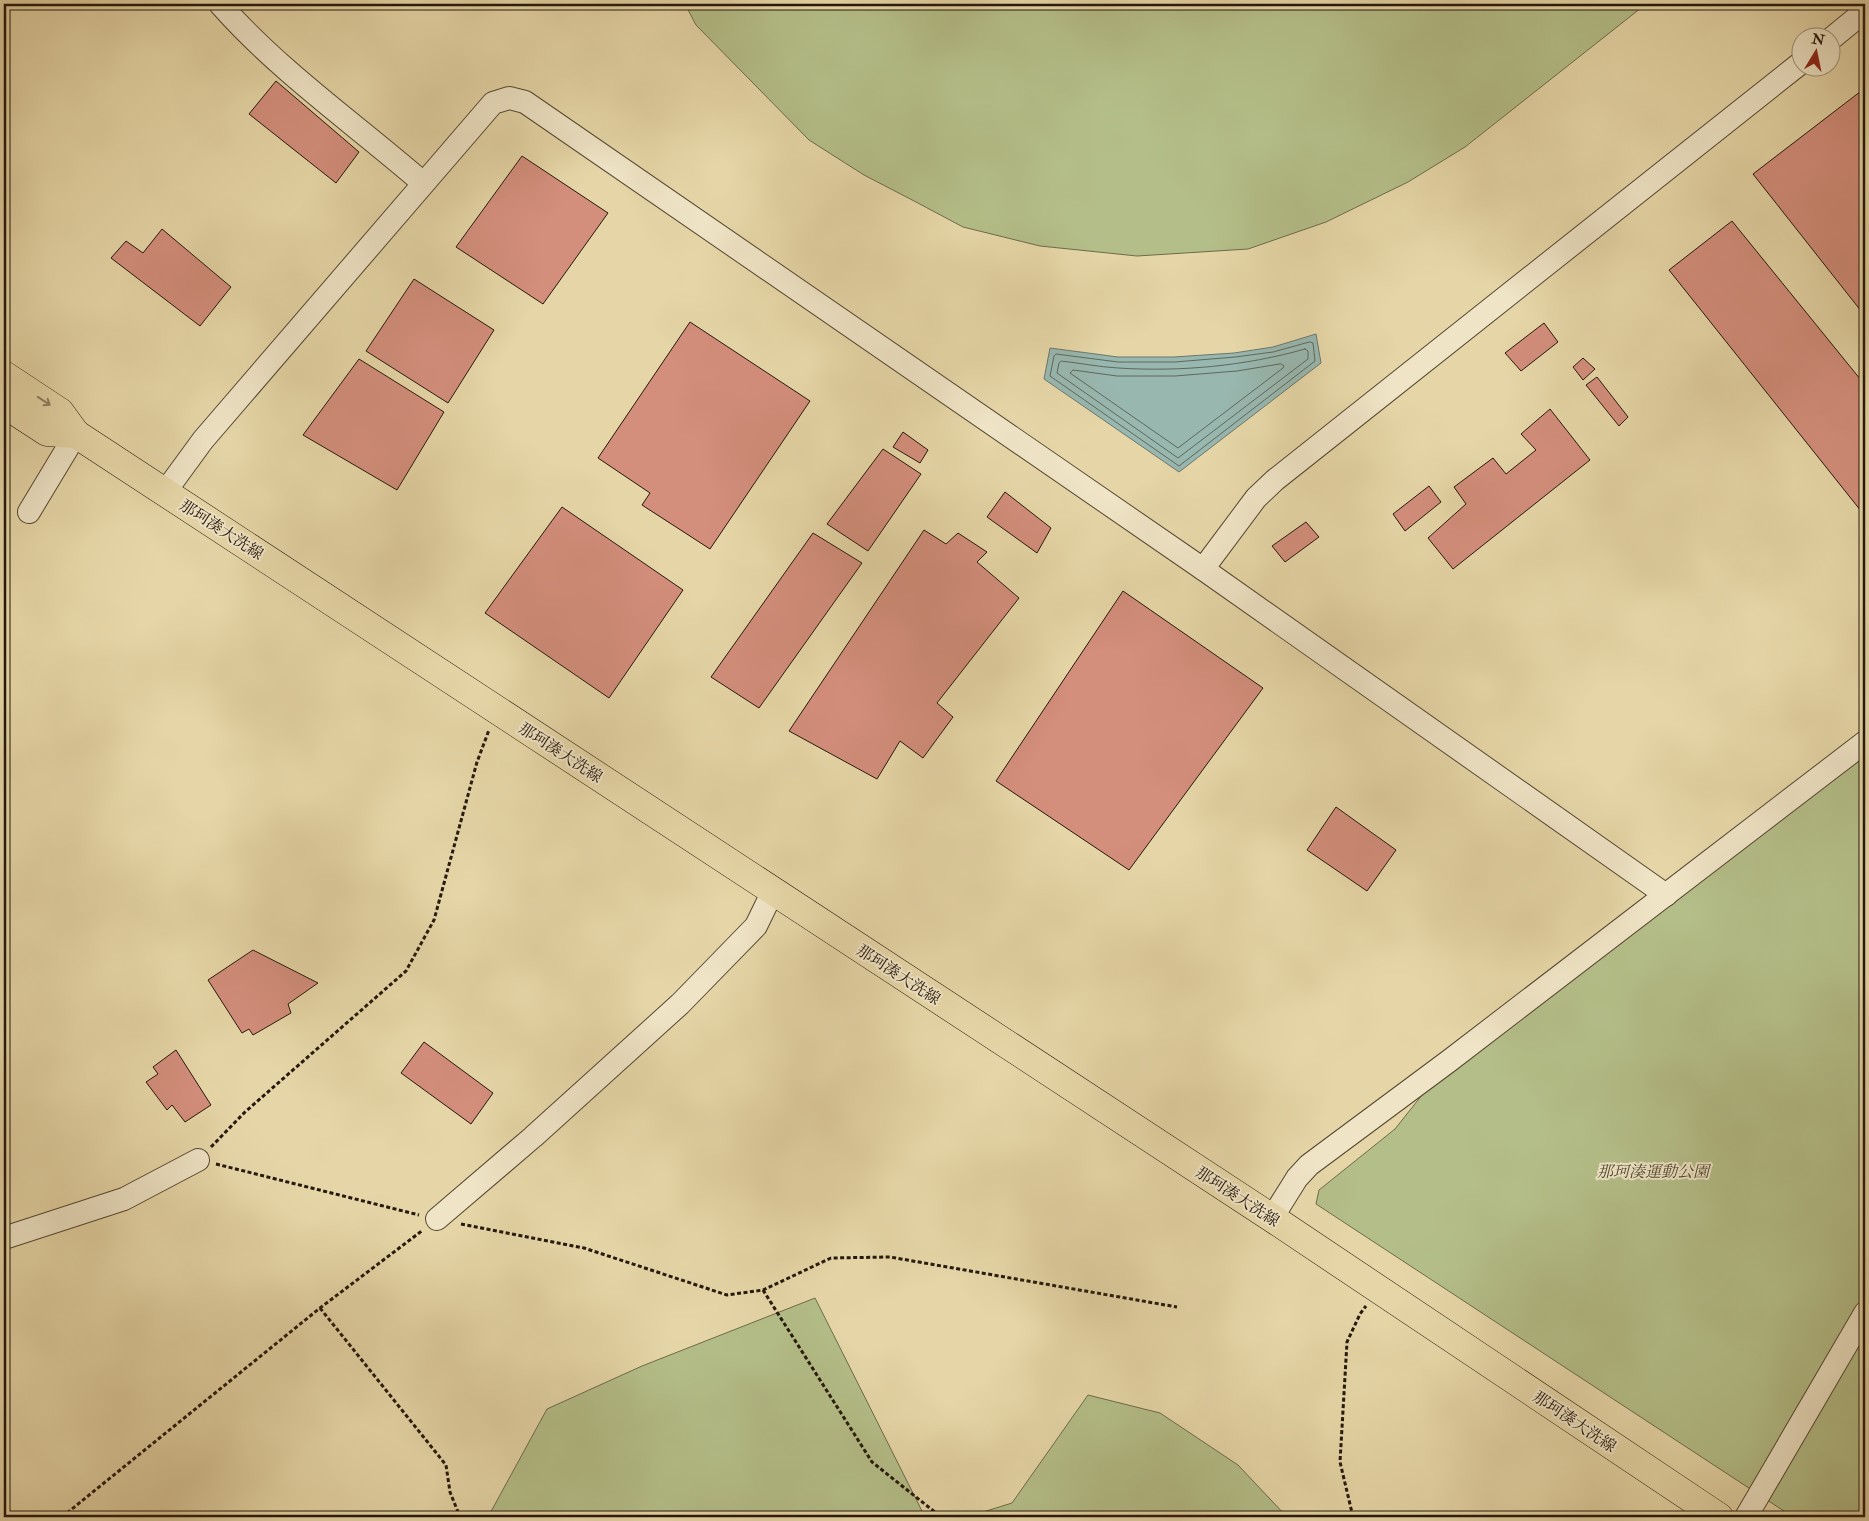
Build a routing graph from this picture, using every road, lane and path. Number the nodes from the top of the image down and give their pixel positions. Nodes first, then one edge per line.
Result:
1 (220, 4) edge
2 (1865, 11) edge
3 (1842, 30) edge
4 (1792, 70) edge
5 (423, 183) junction
6 (4, 375) edge
7 (4, 404) edge
8 (76, 434) junction
9 (164, 492) junction
10 (29, 512) dead end
11 (1203, 569) junction
12 (496, 710) junction
13 (1865, 742) edge
14 (773, 891) junction
15 (1666, 895) junction
16 (198, 1160) junction
17 (1272, 1218) junction
18 (437, 1219) junction
19 (4, 1238) edge
20 (763, 1290) junction
21 (1380, 1290) junction
22 (1178, 1306) dead end
23 (320, 1308) junction
24 (1865, 1313) edge
25 (62, 1517) edge
26 (460, 1517) edge
27 (945, 1517) edge
28 (1352, 1517) edge
29 (1720, 1517) edge
30 (1746, 1517) edge

1 - 5 street
2 - 3 street
4 - 11 street
5 - 9 street
5 - 11 street
6 -> 8 main road, 那珂湊大洗線
7 - 8 main road, 那珂湊大洗線
8 - 9 main road, 那珂湊大洗線
8 - 10 street
9 - 12 main road, 那珂湊大洗線
11 - 15 street
12 - 14 main road, 那珂湊大洗線
12 - 16 path
13 - 15 street
14 - 17 main road, 那珂湊大洗線
14 - 18 street
15 - 17 street
16 - 18 path
16 - 19 street
17 - 21 main road, 那珂湊大洗線
18 - 20 path
18 - 23 path
20 - 22 path
20 - 27 path
21 - 28 path
21 - 29 main road, 那珂湊大洗線
23 - 25 path
23 - 26 path
24 - 30 street

